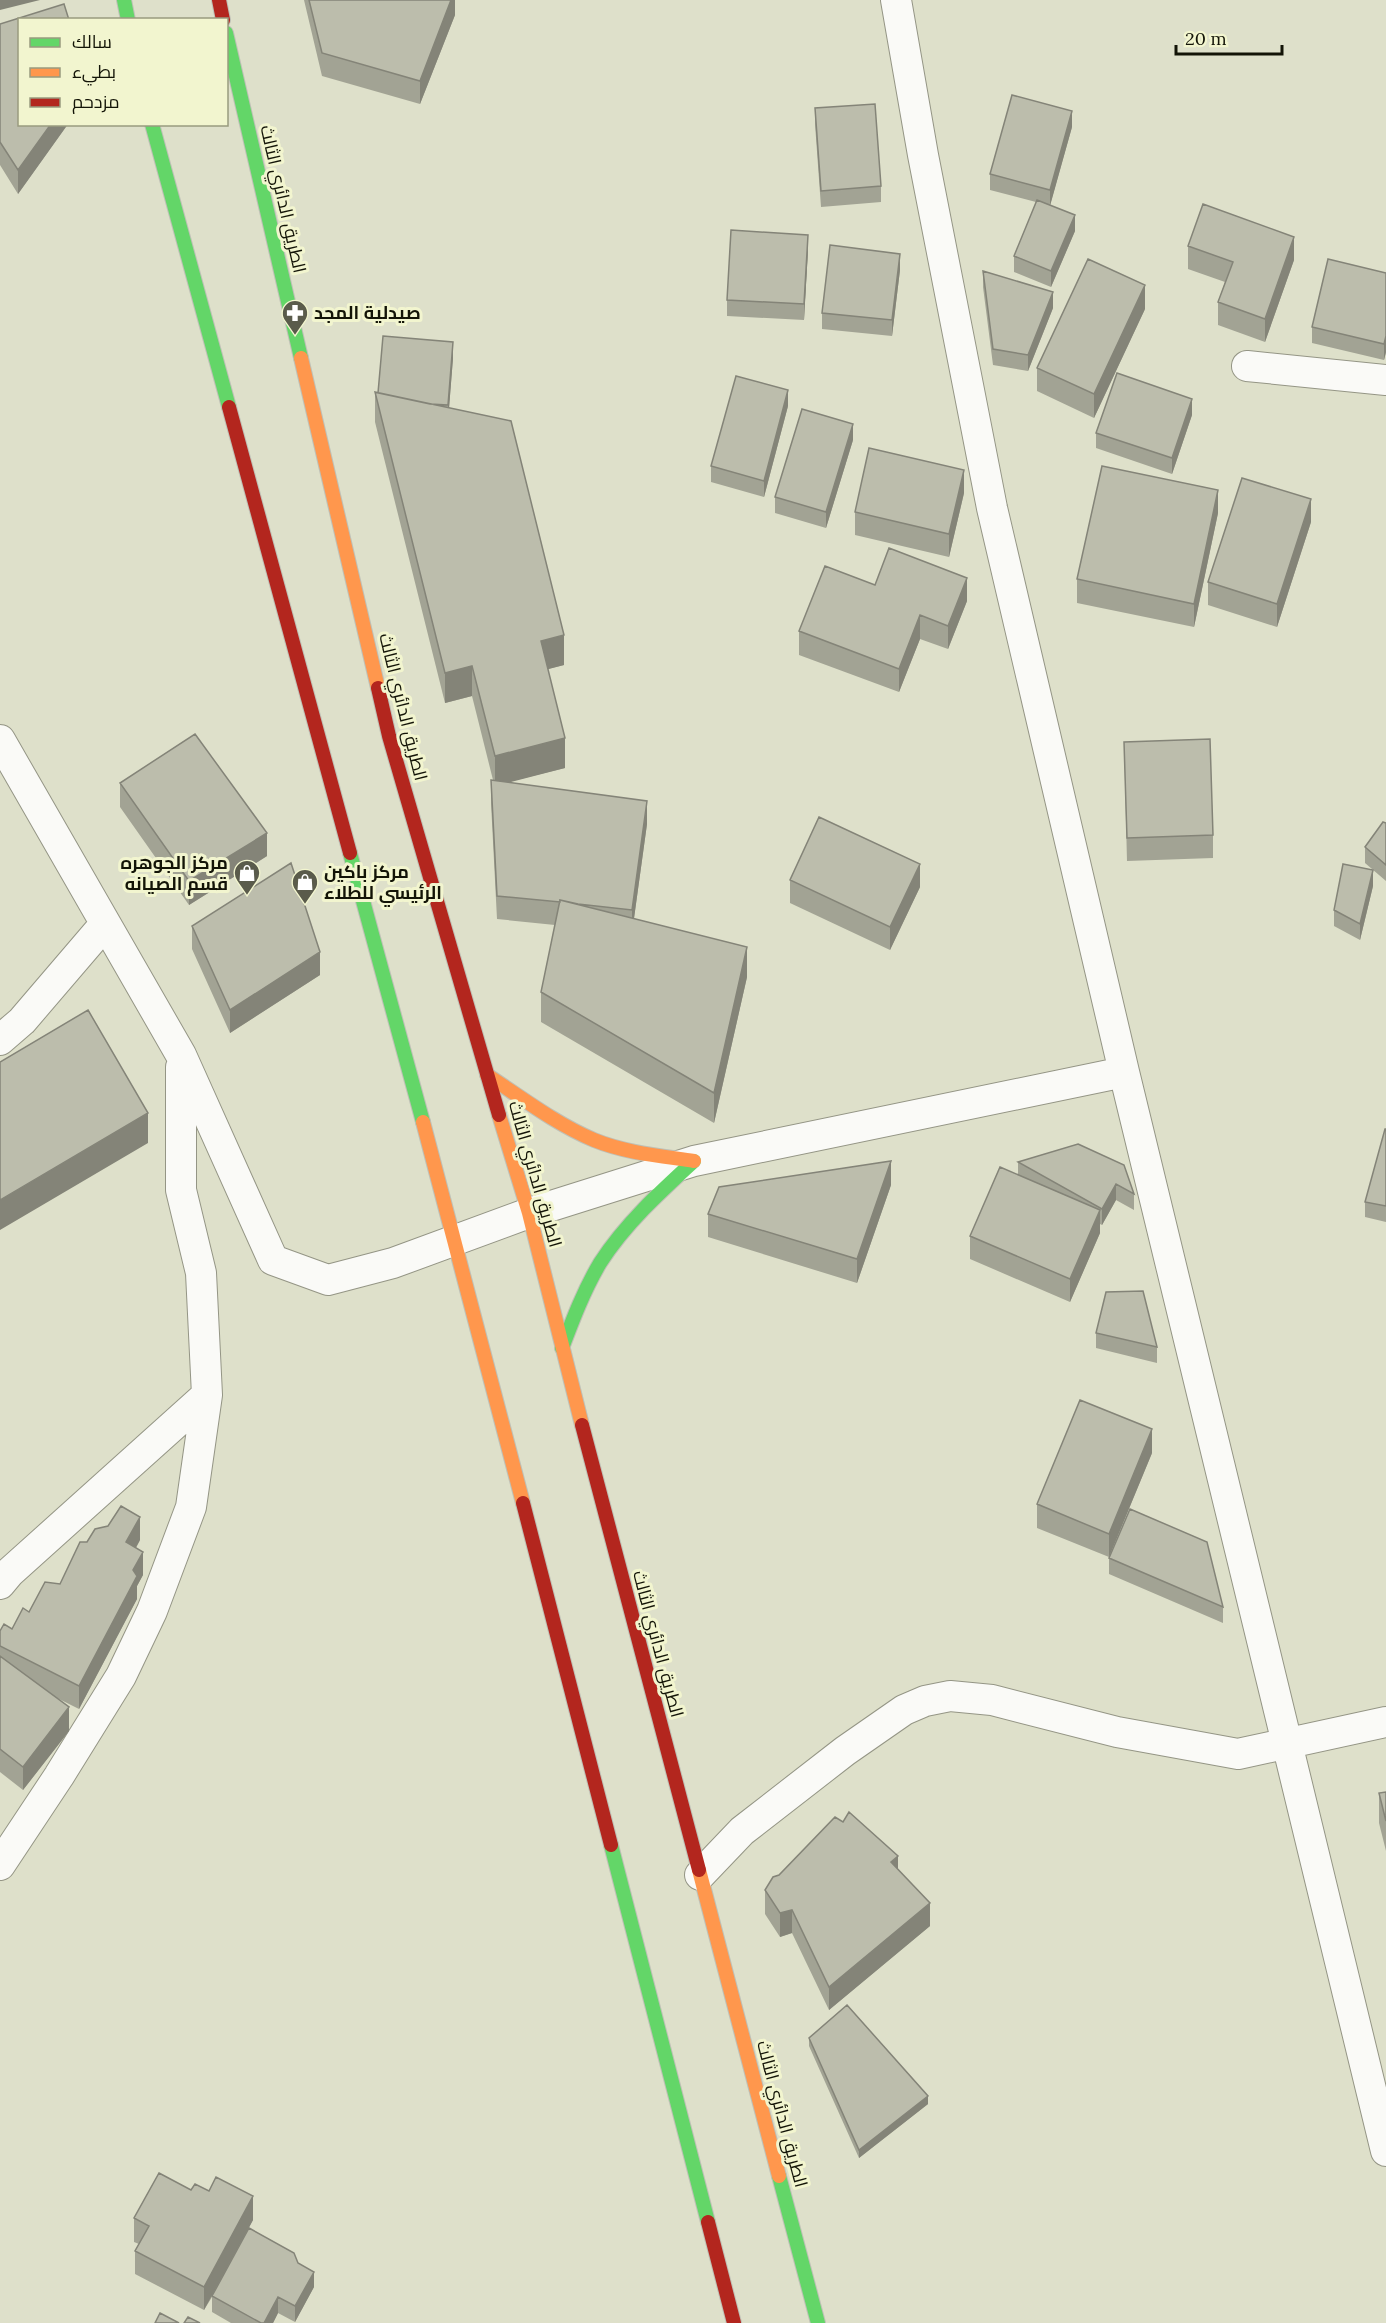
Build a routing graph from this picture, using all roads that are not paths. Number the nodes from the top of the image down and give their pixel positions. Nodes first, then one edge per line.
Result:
1 (124, 0) edge
2 (219, 0) edge
3 (896, 0) edge
4 (128, 18) edge
5 (224, 18) edge
6 (228, 42) edge
7 (153, 126) edge
8 (1247, 366) dead end
9 (1386, 380) edge
10 (0, 740) edge
11 (105, 924) junction
12 (0, 1040) edge
13 (181, 1055) junction
14 (1124, 1072) junction
15 (487, 1076) junction
16 (694, 1161) junction
17 (530, 1213) junction
18 (455, 1240) junction
19 (562, 1348) junction
20 (207, 1395) junction
21 (0, 1584) edge
22 (1386, 1722) edge
23 (1288, 1743) junction
24 (0, 1865) edge
25 (700, 1875) junction
26 (1386, 2151) edge
27 (734, 2323) edge
28 (818, 2323) edge

1 - 4 main road
2 - 5 main road
3 - 14 street
6 - 15 main road, الطريق الدائري الثالث
7 - 18 main road
8 - 9 street
10 - 11 street
11 - 12 street
11 - 13 street
13 - 18 street
13 - 20 street
14 - 16 street
14 - 23 street
15 - 16 main road
15 - 17 main road, الطريق الدائري الثالث
16 - 17 street
16 - 19 main road
17 - 18 street
17 - 19 main road, الطريق الدائري الثالث
18 - 27 main road
19 - 25 main road, الطريق الدائري الثالث
20 - 21 street
20 - 24 street
22 - 23 street
23 - 25 street
23 - 26 street
25 - 28 main road, الطريق الدائري الثالث

